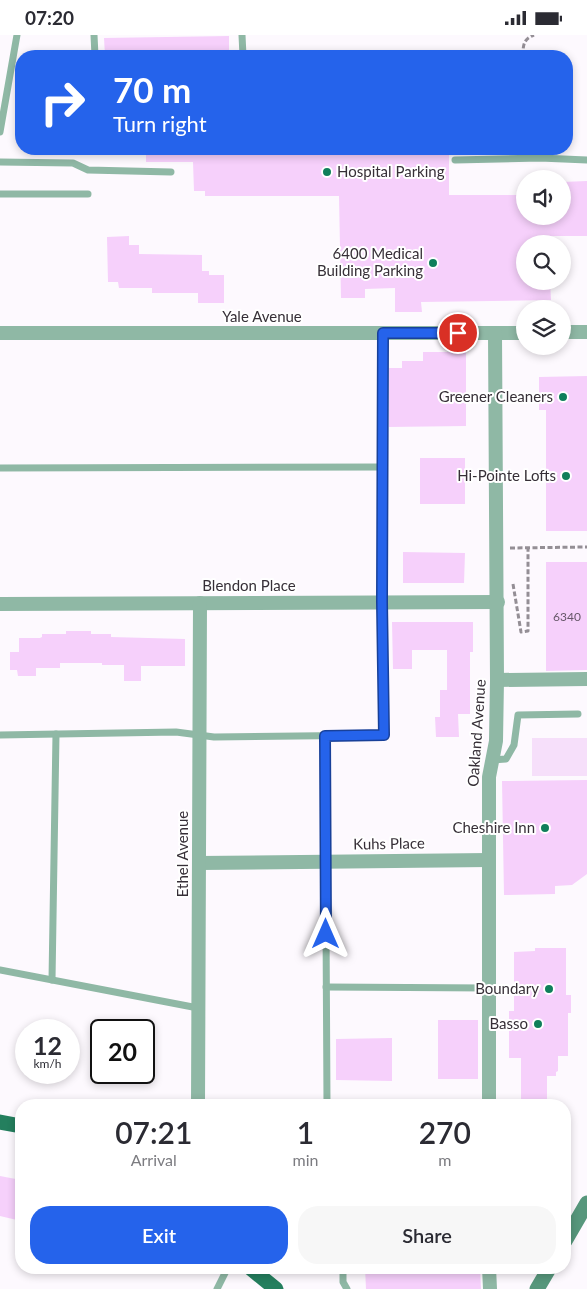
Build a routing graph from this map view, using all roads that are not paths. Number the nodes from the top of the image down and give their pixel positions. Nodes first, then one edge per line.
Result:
1 (17, 35) edge
2 (94, 35) edge
3 (242, 35) edge
4 (95, 50) edge
5 (242, 50) edge
6 (0, 132) edge
7 (455, 160) dead end
8 (587, 160) edge
9 (0, 162) edge
10 (171, 172) dead end
11 (0, 194) edge
12 (88, 194) dead end
13 (571, 332) edge
14 (587, 332) edge
15 (0, 333) edge
16 (383, 333) junction
17 (495, 333) junction
18 (516, 333) edge
19 (382, 467) junction
20 (0, 468) edge
21 (382, 602) junction
22 (498, 602) junction
23 (200, 603) junction
24 (0, 604) edge
25 (587, 679) edge
26 (497, 680) junction
27 (578, 714) dead end
28 (56, 734) junction
29 (0, 735) edge
30 (200, 735) junction
31 (325, 736) junction
32 (492, 760) junction
33 (489, 860) junction
34 (325, 861) junction
35 (199, 863) junction
36 (0, 970) edge
37 (52, 980) junction
38 (326, 987) junction
39 (488, 988) junction
40 (198, 1008) junction
41 (198, 1099) edge
42 (327, 1099) edge
43 (488, 1099) edge
44 (0, 1122) edge
45 (15, 1125) edge
46 (587, 1203) edge
47 (571, 1231) edge
48 (224, 1274) edge
49 (258, 1274) edge
50 (343, 1274) edge
51 (489, 1274) edge
52 (546, 1274) edge
53 (217, 1289) edge
54 (276, 1289) edge
55 (347, 1289) edge
56 (490, 1289) edge
57 (537, 1289) edge

1 - 6 lane
2 - 4 lane
3 - 5 lane
7 - 8 lane
9 - 10 lane
11 - 12 lane
13 - 14 street
15 - 16 street, Yale Avenue
16 - 17 street, Yale Avenue
16 - 19 lane
17 - 18 street, Yale Avenue
17 - 22 street, Oakland Avenue
19 - 20 lane
19 - 21 lane
21 - 22 street, Blendon Place
21 - 23 street, Blendon Place
21 - 31 lane
22 - 26 street, Oakland Avenue
23 - 24 street, Blendon Place
23 - 30 street, Ethel Avenue
25 - 26 street
26 - 32 street, Oakland Avenue
27 - 32 lane
28 - 29 lane
28 - 30 lane
28 - 37 lane
30 - 31 lane
30 - 35 street, Ethel Avenue
31 - 34 lane
32 - 33 street, Oakland Avenue
33 - 34 street, Kuhs Place
33 - 39 street, Oakland Avenue
34 - 35 street, Kuhs Place
34 - 38 lane
35 - 40 street, Ethel Avenue
36 - 37 lane
37 - 40 lane
38 - 39 lane
38 - 42 lane
39 - 43 street, Oakland Avenue
40 - 41 street, Ethel Avenue
44 - 45 main road
46 - 47 street
48 - 53 lane
49 - 54 main road
50 - 55 lane
51 - 56 street
52 - 57 street

